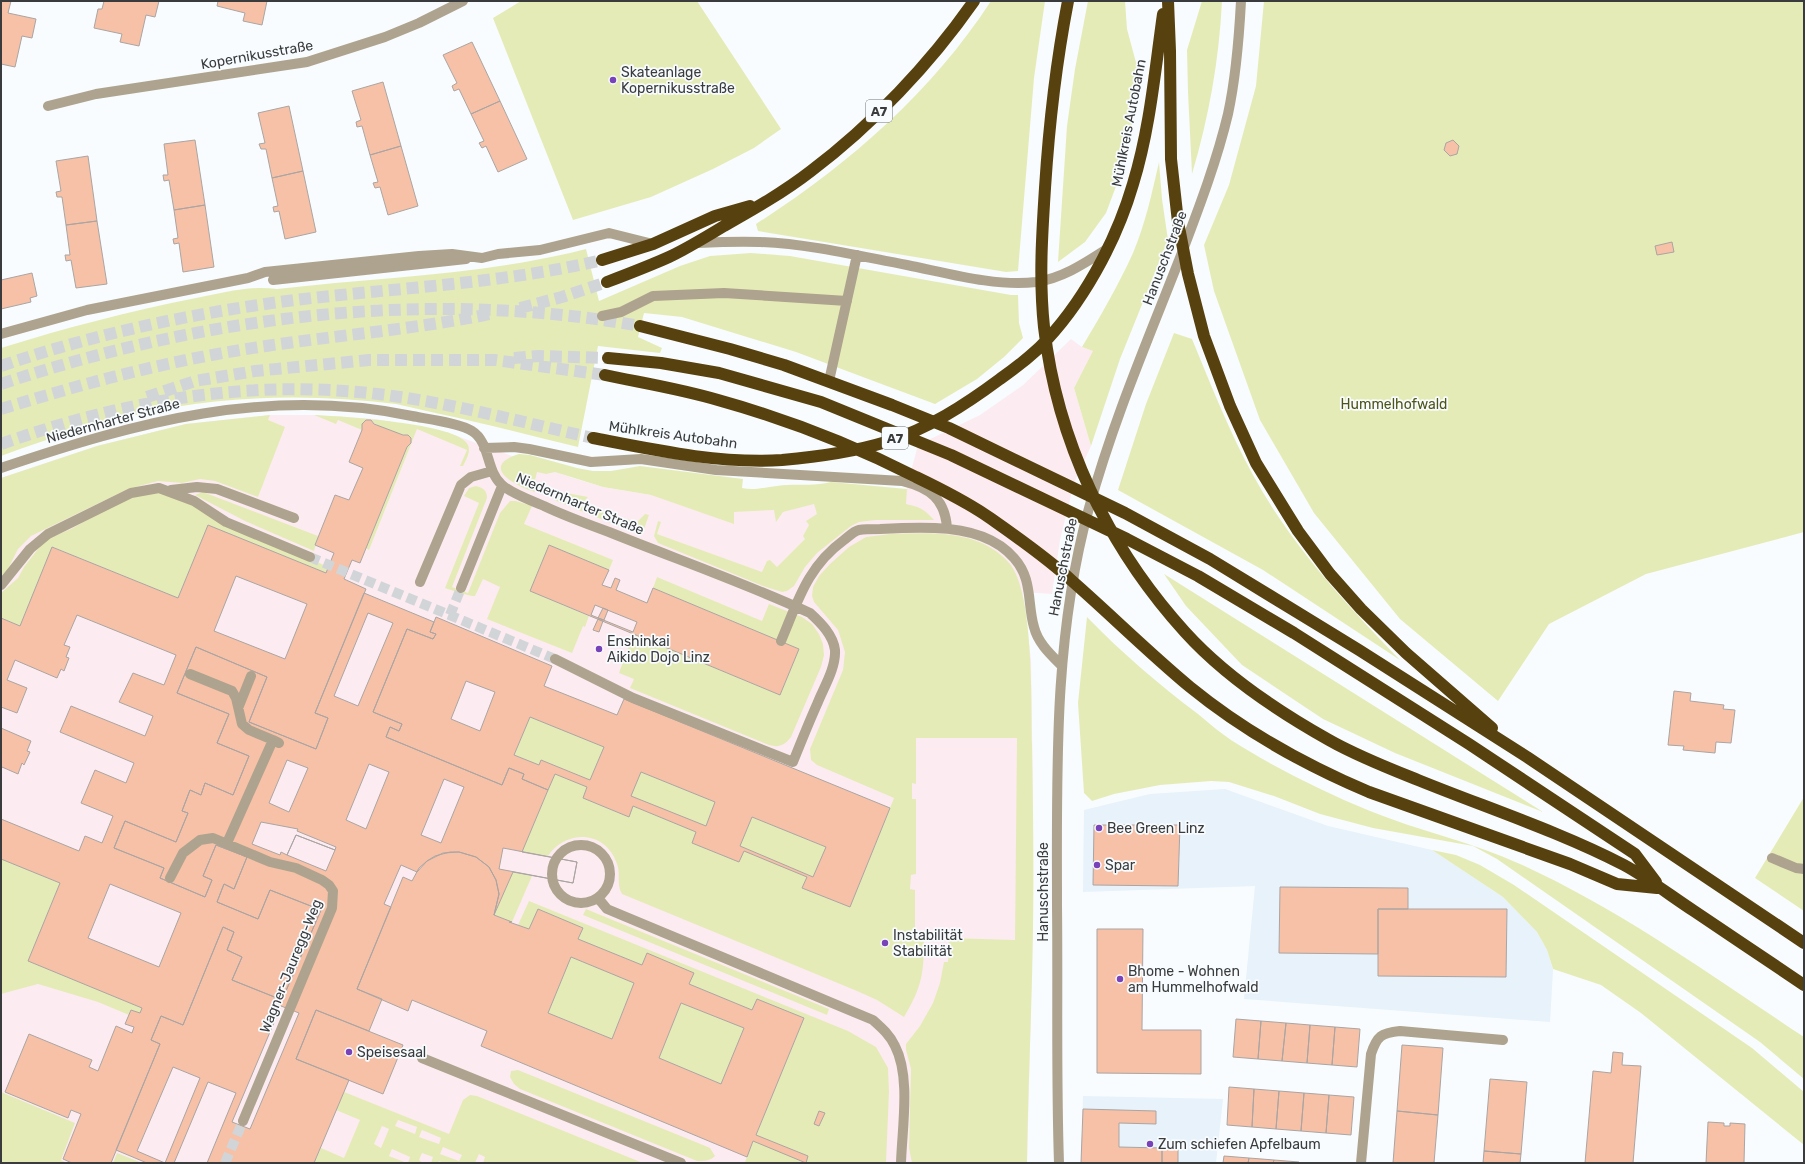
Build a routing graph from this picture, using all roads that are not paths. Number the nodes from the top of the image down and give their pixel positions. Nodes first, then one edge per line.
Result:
1 (462, 1) edge
2 (974, 1) edge
3 (1068, 1) edge
4 (1165, 1) edge
5 (1168, 1) edge
6 (1241, 1) edge
7 (48, 106) dead end
8 (766, 202) junction
9 (696, 243) junction
10 (652, 244) junction
11 (1108, 249) junction
12 (857, 255) junction
13 (482, 258) junction
14 (602, 260) tunnel mouth
15 (273, 280) dead end
16 (607, 282) tunnel mouth
17 (847, 301) junction
18 (602, 316) dead end
19 (640, 326) tunnel mouth
20 (1, 334) edge
21 (608, 358) tunnel mouth
22 (605, 375) tunnel mouth
23 (829, 381) junction
24 (593, 438) tunnel mouth
25 (484, 448) junction
26 (1, 468) edge
27 (492, 471) junction
28 (502, 486) junction
29 (169, 491) junction
30 (294, 518) dead end
31 (947, 528) junction
32 (310, 557) tunnel mouth
33 (420, 582) dead end
34 (1, 585) edge
35 (461, 588) tunnel mouth
36 (795, 606) junction
37 (781, 641) dead end
38 (555, 659) tunnel mouth
39 (1062, 666) junction
40 (190, 674) dead end
41 (251, 676) dead end
42 (239, 706) junction
43 (1527, 757) junction
44 (227, 843) junction
45 (1772, 858) dead end
46 (1804, 868) edge
47 (170, 878) dead end
48 (1661, 889) junction
49 (598, 898) junction
50 (1804, 943) edge
51 (1804, 985) edge
52 (1503, 1040) dead end
53 (422, 1058) dead end
54 (243, 1121) tunnel mouth
55 (681, 1163) edge
56 (901, 1163) edge
57 (1059, 1163) edge
58 (1361, 1163) edge

1 - 7 street, Kopernikusstraße
2 - 8 highway, A7
3 - 48 highway
4 - 11 highway, Mühlkreis Autobahn / A7
5 - 43 highway
6 - 39 street, Hanuschstraße
8 - 9 highway, A7
8 - 10 highway
9 - 12 street
9 - 16 highway, A7
10 - 13 street
10 - 14 highway
11 - 12 street
11 - 24 highway, Mühlkreis Autobahn / A7
12 - 17 street
13 - 15 street
13 - 20 street
17 - 18 street
17 - 23 street
19 - 23 highway
21 - 48 highway
22 - 48 highway
23 - 43 highway
25 - 26 street, Niedernharter Straße
25 - 27 street, Niedernharter Straße
25 - 31 street
27 - 28 street, Niedernharter Straße
27 - 33 street
28 - 35 street
28 - 36 street, Niedernharter Straße
29 - 30 street
29 - 32 street
29 - 34 street
31 - 36 street
31 - 39 street
36 - 37 street
36 - 38 street, Niedernharter Straße
39 - 57 street, Hanuschstraße
40 - 42 street
41 - 42 street
42 - 44 street
43 - 50 highway
44 - 47 street, Wagner-Jauregg-Weg
44 - 54 street, Wagner-Jauregg-Weg
45 - 46 street
48 - 51 highway
49 - 49 street
49 - 56 street
52 - 58 street
53 - 55 street

